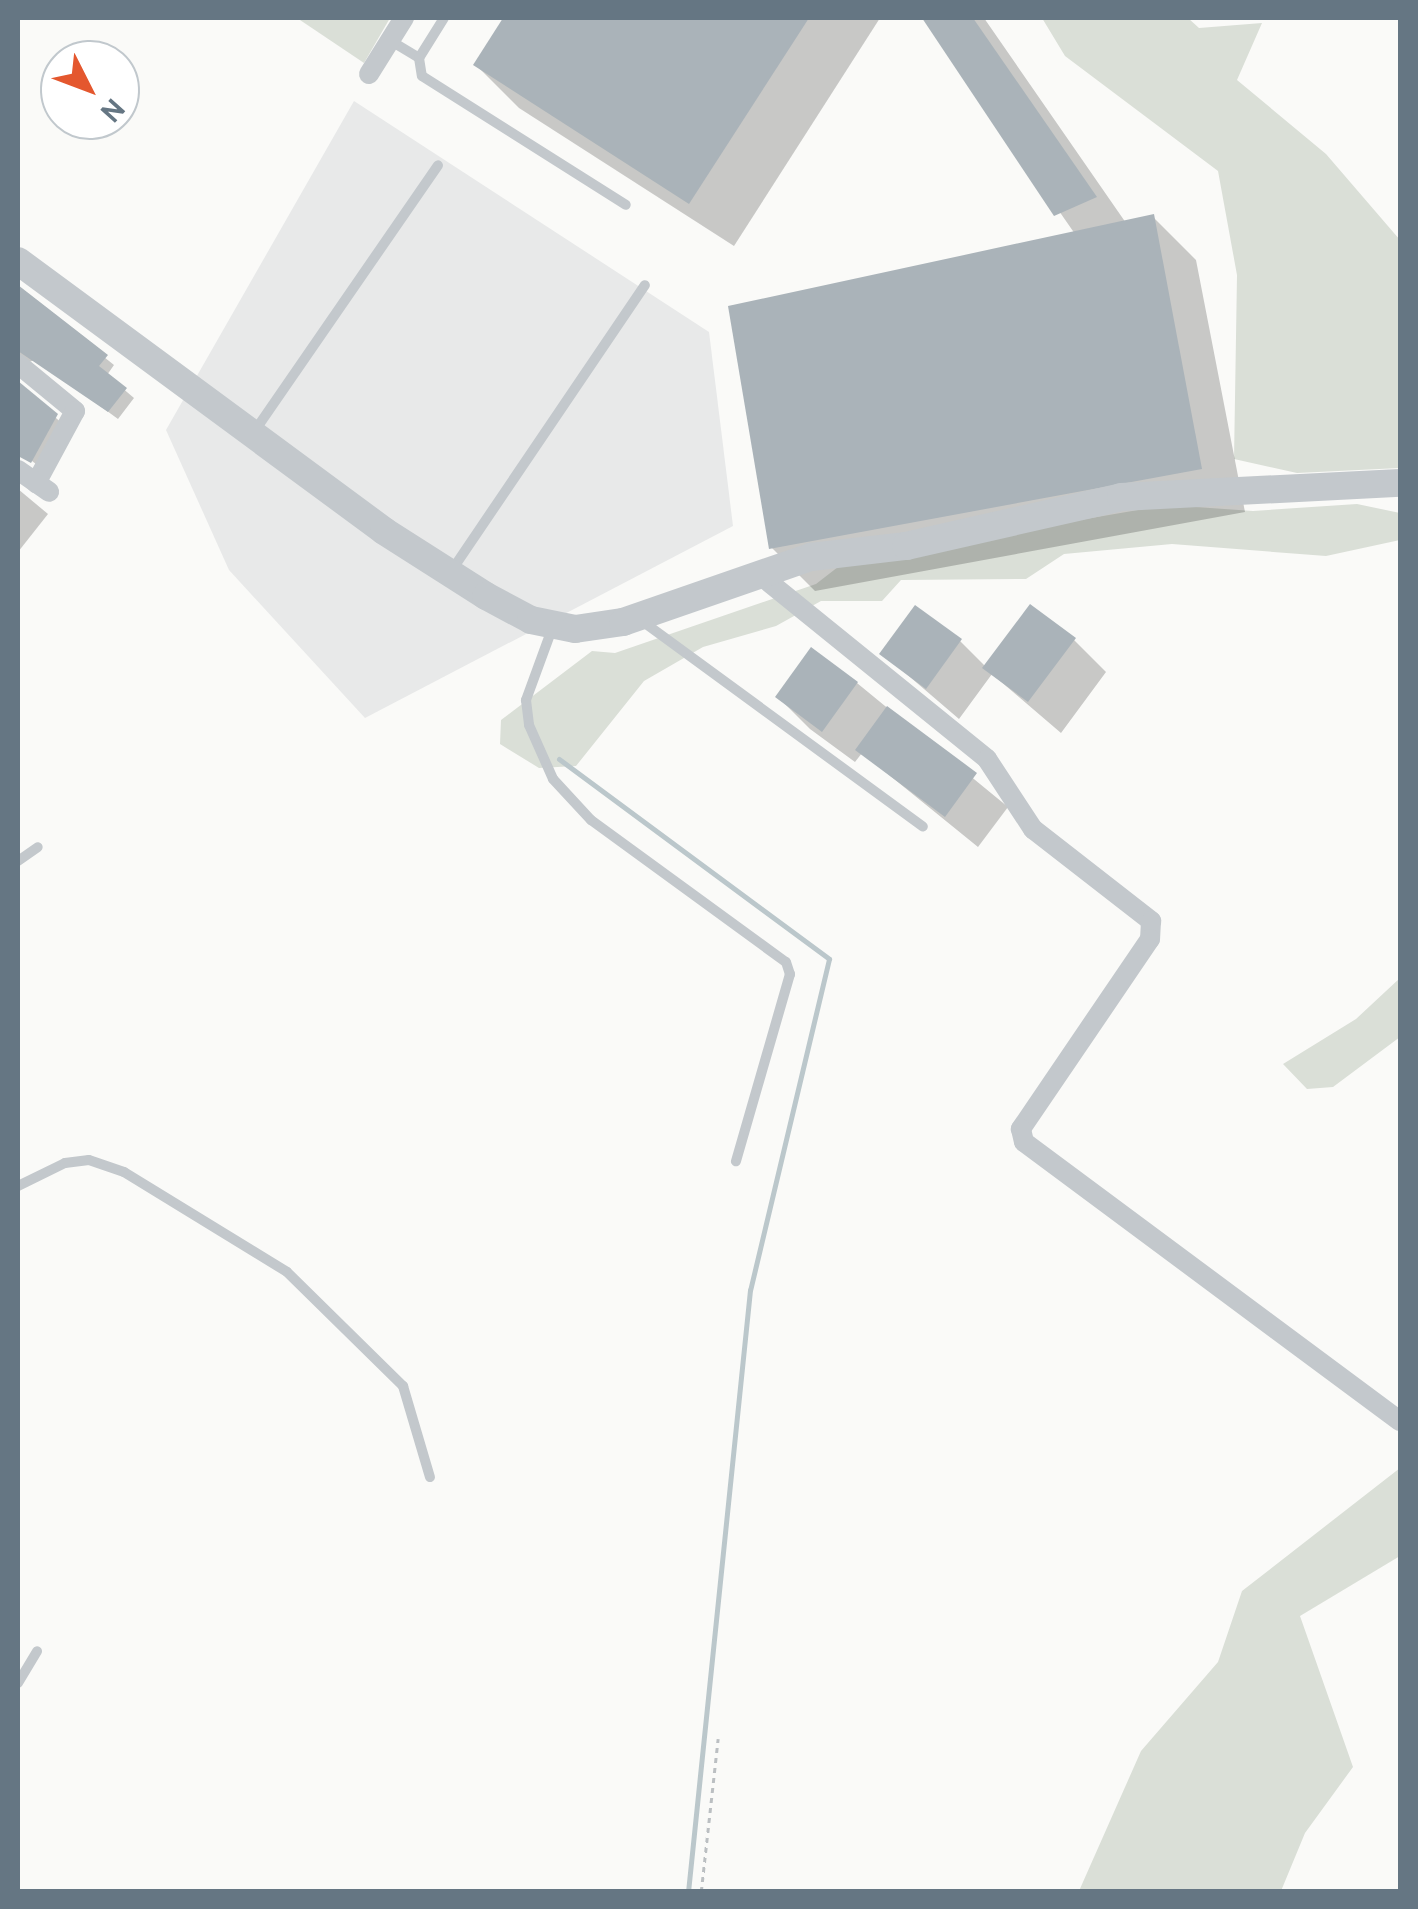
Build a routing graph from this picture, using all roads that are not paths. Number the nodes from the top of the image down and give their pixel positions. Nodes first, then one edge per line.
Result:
1 (404, 18) edge
2 (444, 18) edge
3 (391, 41) junction
4 (419, 58) junction
5 (369, 74) dead end
6 (438, 165) dead end
7 (626, 205) dead end
8 (18, 261) edge
9 (645, 285) dead end
10 (18, 364) edge
11 (252, 434) junction
12 (18, 470) edge
13 (1400, 483) edge
14 (450, 574) junction
15 (760, 574) junction
16 (636, 617) junction
17 (554, 625) junction
18 (923, 828) dead end
19 (38, 847) dead end
20 (18, 862) edge
21 (736, 1160) dead end
22 (18, 1186) edge
23 (1400, 1421) edge
24 (430, 1477) dead end
25 (37, 1651) dead end
26 (18, 1683) edge

1 - 3 street
2 - 4 lane
3 - 4 lane
3 - 5 street
4 - 7 lane
6 - 11 lane
8 - 11 street
9 - 14 lane
10 - 12 street
11 - 14 street
13 - 15 street
14 - 17 street
15 - 16 street
15 - 23 street
16 - 17 street
16 - 18 lane
17 - 21 lane
19 - 20 lane
22 - 24 lane
25 - 26 lane

